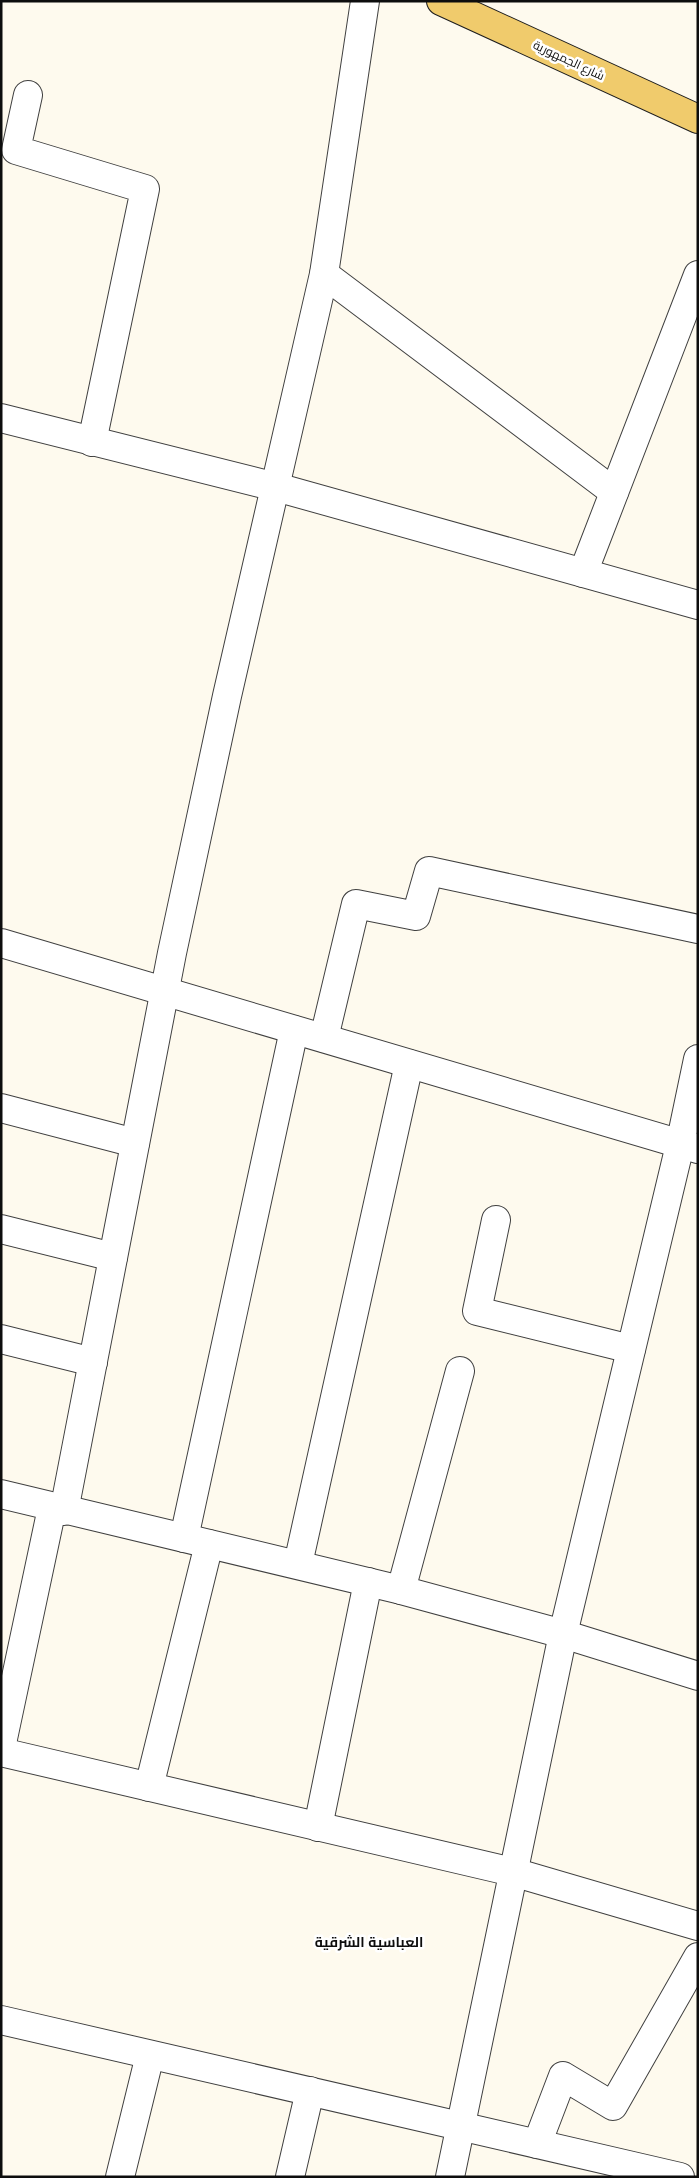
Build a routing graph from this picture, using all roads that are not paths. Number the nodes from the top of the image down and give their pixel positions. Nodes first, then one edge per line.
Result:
1 (365, 1) edge
2 (441, 1) edge
3 (28, 95) dead end
4 (698, 118) edge
5 (324, 274) junction
6 (698, 275) edge
7 (1, 418) edge
8 (92, 442) junction
9 (276, 487) junction
10 (614, 492) junction
11 (583, 573) junction
12 (698, 605) edge
13 (698, 928) edge
14 (1, 944) edge
15 (165, 991) junction
16 (294, 1030) junction
17 (324, 1038) junction
18 (698, 1059) edge
19 (409, 1064) junction
20 (1, 1108) edge
21 (135, 1142) junction
22 (689, 1147) edge
23 (496, 1220) dead end
24 (1, 1229) edge
25 (114, 1258) junction
26 (1, 1340) edge
27 (631, 1349) junction
28 (93, 1362) junction
29 (460, 1371) dead end
30 (1, 1494) edge
31 (58, 1509) junction
32 (196, 1541) junction
33 (298, 1564) junction
34 (368, 1582) junction
35 (401, 1590) junction
36 (563, 1634) junction
37 (698, 1676) edge
38 (1, 1748) edge
39 (1, 1752) edge
40 (148, 1786) junction
41 (318, 1827) junction
42 (513, 1872) junction
43 (698, 1926) edge
44 (698, 1957) edge
45 (1, 2020) edge
46 (150, 2055) junction
47 (310, 2092) junction
48 (460, 2126) junction
49 (537, 2144) junction
50 (120, 2177) edge
51 (290, 2177) edge
52 (450, 2177) edge
53 (680, 2177) edge

1 - 5 street
2 - 4 main road, شارع الجمهورية
3 - 8 street
5 - 9 street
5 - 10 street
6 - 10 street
7 - 8 street
8 - 9 street
9 - 11 street
9 - 15 street
10 - 11 street
11 - 12 street
13 - 17 street
14 - 15 street
15 - 16 street
15 - 21 street
16 - 17 street
16 - 32 street
17 - 19 street
18 - 22 street
19 - 22 street
19 - 33 street
20 - 21 street
21 - 25 street
22 - 27 street
23 - 27 street
24 - 25 street
25 - 28 street
26 - 28 street
27 - 36 street
28 - 31 street
29 - 35 street
30 - 31 street
31 - 32 street
31 - 38 street
32 - 33 street
32 - 40 street
33 - 34 street
34 - 35 street
34 - 41 street
35 - 36 street
36 - 37 street
36 - 42 street
39 - 40 street
40 - 41 street
41 - 42 street
42 - 43 street
42 - 48 street
44 - 49 street
45 - 46 street
46 - 47 street
46 - 50 street
47 - 48 street
47 - 51 street
48 - 49 street
48 - 52 street
49 - 53 street

